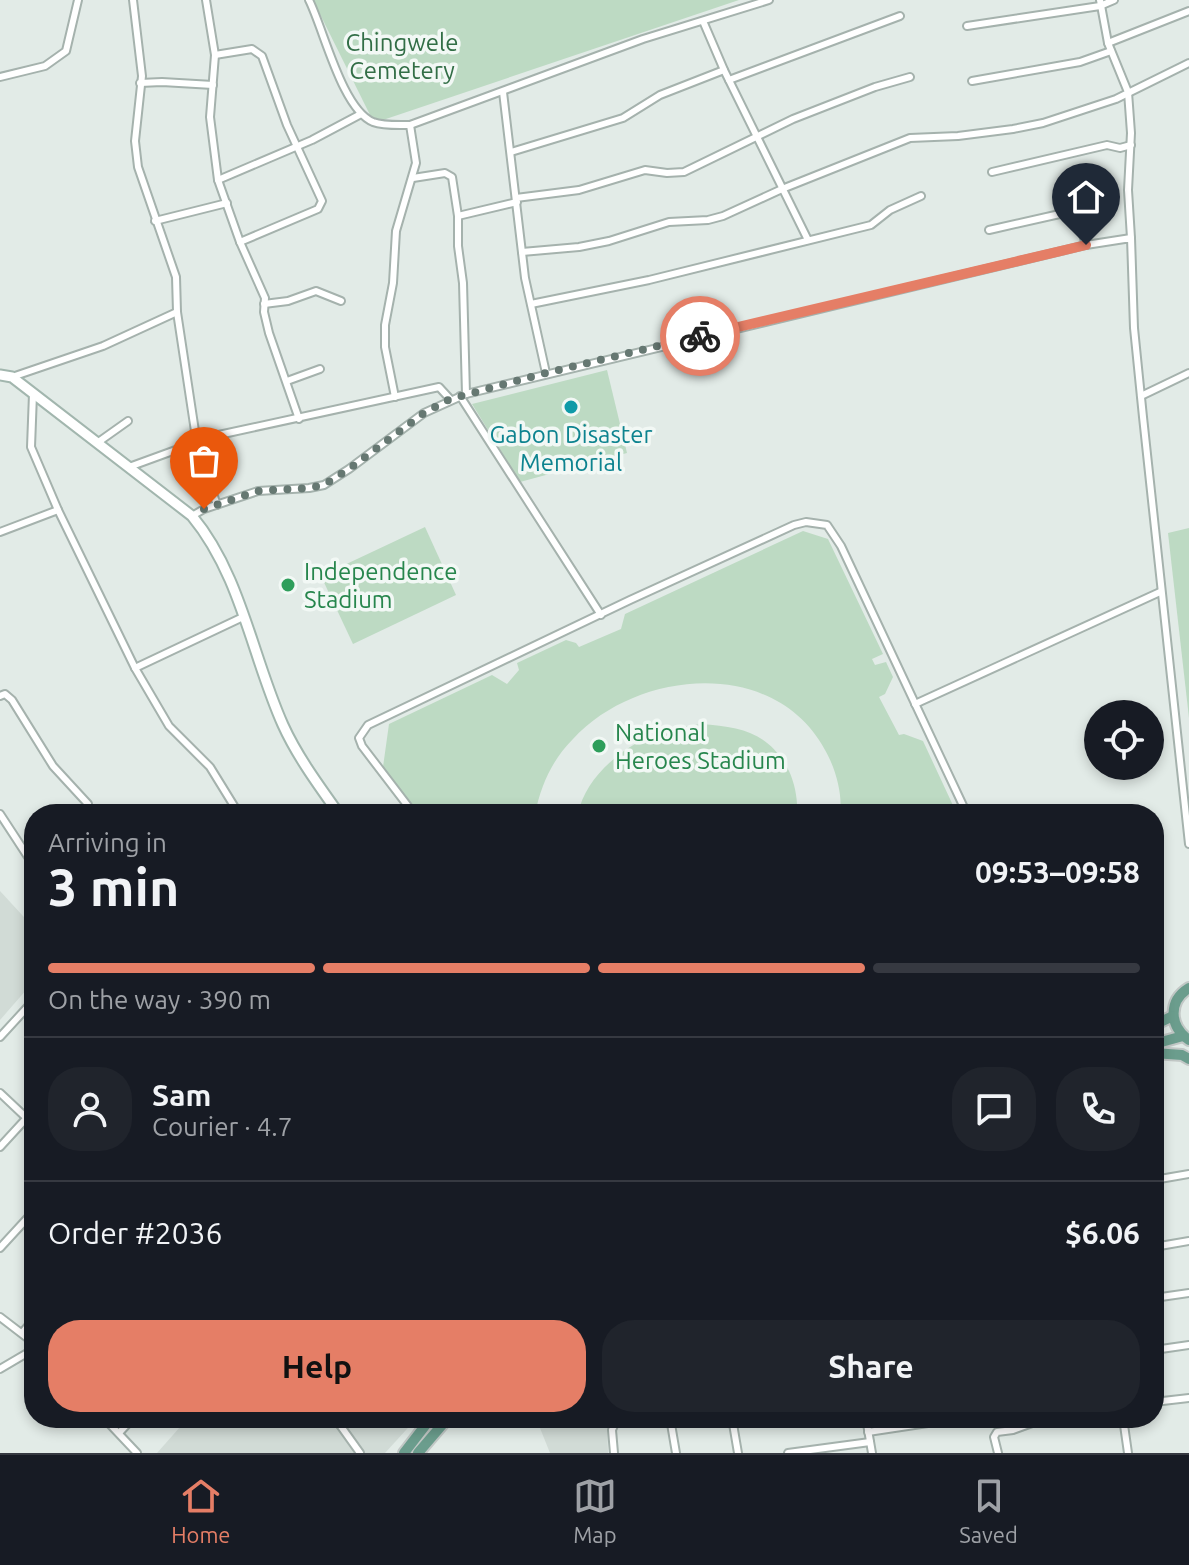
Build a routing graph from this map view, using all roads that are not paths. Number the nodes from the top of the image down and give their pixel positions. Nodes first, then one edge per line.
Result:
1 (78, 0) edge
2 (133, 0) edge
3 (206, 0) edge
4 (309, 0) edge
5 (769, 0) edge
6 (1114, 0) edge
7 (1100, 3) edge
8 (1189, 11) edge
9 (900, 16) dead end
10 (703, 21) junction
11 (967, 26) dead end
12 (1110, 47) junction
13 (215, 55) junction
14 (1189, 63) edge
15 (724, 70) junction
16 (0, 77) edge
17 (910, 77) dead end
18 (729, 80) junction
19 (972, 81) dead end
20 (140, 83) junction
21 (213, 85) junction
22 (503, 92) junction
23 (1128, 92) junction
24 (361, 114) junction
25 (410, 125) junction
26 (756, 135) junction
27 (296, 145) junction
28 (1131, 145) junction
29 (511, 152) junction
30 (992, 172) dead end
31 (413, 178) junction
32 (218, 180) junction
33 (782, 189) junction
34 (921, 196) dead end
35 (516, 200) junction
36 (227, 203) junction
37 (458, 216) junction
38 (155, 221) junction
39 (989, 230) dead end
40 (1131, 238) junction
41 (808, 240) junction
42 (240, 242) junction
43 (1086, 245) junction
44 (522, 252) junction
45 (341, 301) dead end
46 (264, 304) junction
47 (531, 304) junction
48 (177, 312) junction
49 (320, 369) dead end
50 (546, 373) junction
51 (1189, 373) edge
52 (0, 375) edge
53 (12, 377) junction
54 (287, 381) junction
55 (33, 394) junction
56 (463, 395) junction
57 (1141, 396) junction
58 (395, 397) junction
59 (450, 399) junction
60 (299, 419) junction
61 (128, 421) dead end
62 (197, 441) junction
63 (97, 443) junction
64 (129, 467) junction
65 (217, 505) junction
66 (58, 510) junction
67 (192, 516) junction
68 (0, 532) edge
69 (1160, 592) junction
70 (601, 615) junction
71 (243, 617) junction
72 (135, 668) junction
73 (0, 696) edge
74 (915, 704) junction
75 (88, 804) dead end
76 (233, 804) edge
77 (333, 804) edge
78 (406, 804) edge
79 (962, 804) edge
80 (0, 814) edge
81 (1189, 844) edge
82 (24, 851) edge
83 (1189, 987) edge
84 (24, 1011) edge
85 (1173, 1016) junction
86 (1164, 1020) edge
87 (0, 1037) edge
88 (1186, 1038) edge
89 (1164, 1042) edge
90 (1164, 1054) edge
91 (1189, 1059) edge
92 (0, 1093) edge
93 (24, 1115) edge
94 (24, 1121) edge
95 (0, 1147) edge
96 (1189, 1174) edge
97 (1164, 1178) edge
98 (24, 1222) edge
99 (1189, 1241) edge
100 (1164, 1245) edge
101 (0, 1248) edge
102 (1189, 1293) edge
103 (1164, 1297) edge
104 (0, 1317) edge
105 (24, 1331) edge
106 (22, 1333) joint
107 (1189, 1345) edge
108 (1164, 1349) edge
109 (24, 1353) edge
110 (0, 1369) edge
111 (1189, 1398) edge
112 (1164, 1401) edge
113 (114, 1428) edge
114 (124, 1428) edge
115 (342, 1428) edge
116 (423, 1428) edge
117 (439, 1428) edge
118 (613, 1428) edge
119 (672, 1428) edge
120 (734, 1428) edge
121 (867, 1428) edge
122 (895, 1428) edge
123 (1018, 1428) edge
124 (1124, 1428) edge
125 (868, 1432) junction
126 (119, 1433) junction
127 (870, 1442) junction
128 (137, 1453) edge
129 (360, 1453) edge
130 (404, 1453) edge
131 (418, 1453) edge
132 (614, 1453) edge
133 (676, 1453) edge
134 (738, 1453) edge
135 (788, 1453) edge
136 (872, 1453) edge
137 (998, 1453) edge
138 (1128, 1453) edge

1 - 16 street
2 - 20 street
3 - 13 street
4 - 24 street
5 - 10 street
6 - 7 street
7 - 11 street
7 - 12 street
8 - 12 street
9 - 18 street
10 - 15 street
10 - 22 street
12 - 19 street
12 - 23 street
13 - 21 street
13 - 27 street
14 - 23 street
15 - 18 street
15 - 29 street
17 - 26 street
18 - 26 street
20 - 21 street
20 - 38 street
21 - 32 street
22 - 25 street
22 - 29 street
23 - 28 street
23 - 33 street
24 - 25 street
24 - 27 street
25 - 31 street
26 - 33 street
26 - 35 street
27 - 32 street
27 - 42 street
28 - 30 street
28 - 40 street
29 - 35 street
31 - 37 street
31 - 58 street
32 - 36 street
33 - 41 street
33 - 44 street
34 - 41 street
35 - 37 street
35 - 44 street
36 - 38 street
36 - 42 street
37 - 56 street
38 - 48 street
39 - 43 street
40 - 43 street
40 - 57 street
41 - 47 street
42 - 46 street
43 - 50 street
44 - 47 street
45 - 46 street
46 - 54 street
47 - 50 street
48 - 53 street
48 - 62 street
49 - 54 street
50 - 56 street
51 - 57 street
52 - 53 street
53 - 55 street
54 - 60 street
55 - 63 street
55 - 66 street
56 - 59 street
56 - 70 street
57 - 69 street
58 - 59 street
58 - 60 street
59 - 65 street
60 - 62 street
61 - 63 street
62 - 64 street
62 - 65 street
63 - 64 street
64 - 67 street
65 - 67 street
66 - 68 street
66 - 72 street
67 - 71 street
69 - 74 street
69 - 81 street
70 - 74 street
70 - 78 street
71 - 72 street
71 - 77 street
72 - 76 street
73 - 75 street
74 - 79 street
80 - 82 street
83 - 85 main road
84 - 87 street
85 - 86 main road
85 - 88 main road
88 - 89 main road
90 - 91 main road
92 - 93 street
94 - 95 street
96 - 97 street
98 - 101 street
99 - 100 street
102 - 103 street
104 - 106 street
105 - 106 street
107 - 108 street
109 - 110 street
111 - 112 street
113 - 126 street
114 - 126 street
115 - 129 street
116 - 130 main road
117 - 131 main road
118 - 132 street
119 - 133 street
120 - 134 street
121 - 125 street
122 - 125 street
123 - 137 street
124 - 138 street
125 - 127 street
126 - 128 street
127 - 135 street
127 - 136 street

